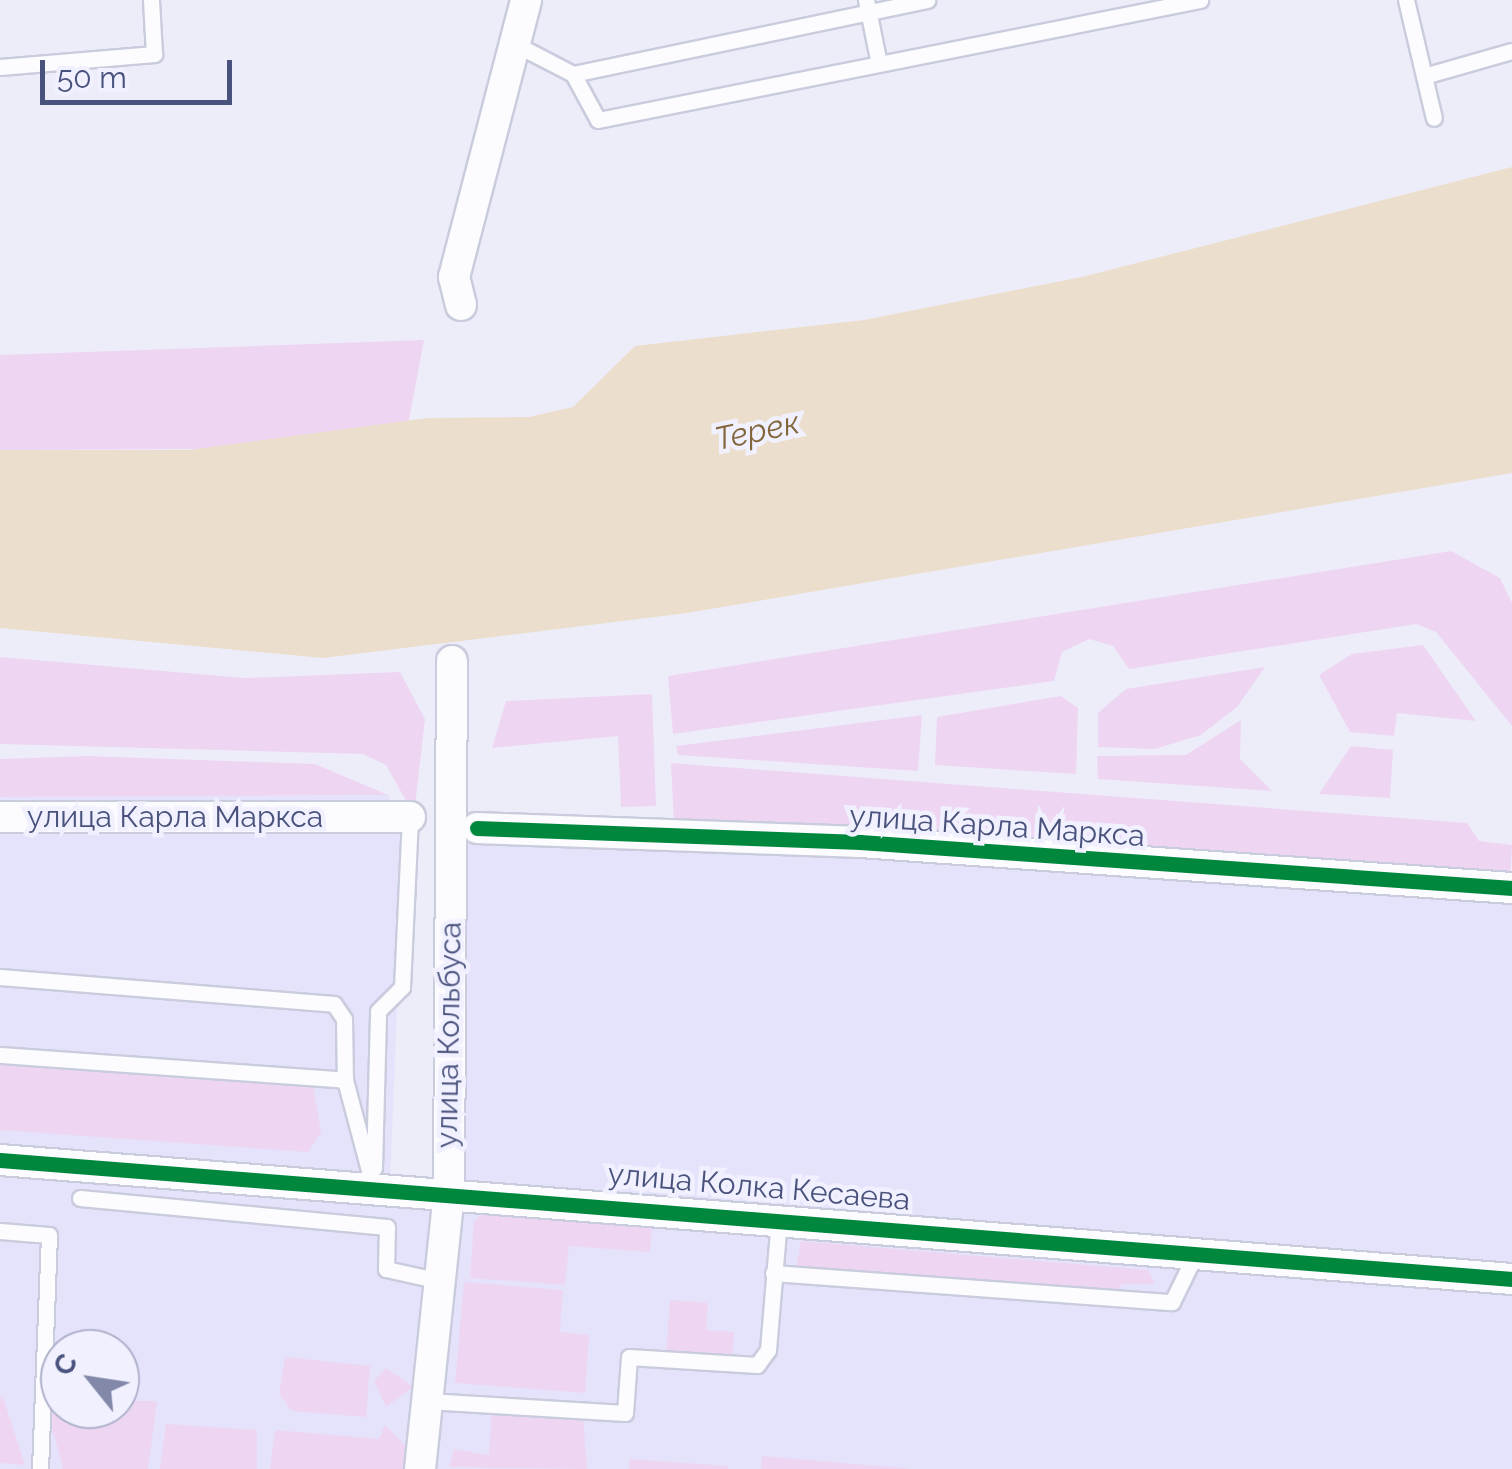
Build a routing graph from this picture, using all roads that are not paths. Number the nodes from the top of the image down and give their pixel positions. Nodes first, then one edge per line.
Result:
1 (152, 0) edge
2 (526, 0) edge
3 (927, 0) edge
4 (1200, 0) edge
5 (1406, 0) edge
6 (867, 6) edge
7 (1127, 7) edge
8 (515, 44) junction
9 (1512, 51) edge
10 (879, 64) junction
11 (0, 67) edge
12 (573, 74) junction
13 (1424, 76) junction
14 (1434, 118) dead end
15 (461, 305) dead end
16 (452, 660) dead end
17 (0, 817) edge
18 (410, 817) joint
19 (477, 828) dead end
20 (1512, 888) edge
21 (0, 977) edge
22 (0, 1055) edge
23 (345, 1080) junction
24 (0, 1160) edge
25 (374, 1184) junction
26 (449, 1191) junction
27 (80, 1198) dead end
28 (780, 1214) junction
29 (0, 1231) edge
30 (1196, 1253) junction
31 (773, 1272) junction
32 (1512, 1279) edge
33 (440, 1281) junction
34 (428, 1402) junction
35 (40, 1469) edge
36 (420, 1469) edge

1 - 11 lane
2 - 8 street
3 - 6 lane
4 - 7 lane
5 - 13 lane
6 - 10 lane
6 - 12 lane
7 - 10 lane
8 - 12 lane
8 - 15 street
9 - 13 lane
10 - 12 lane
13 - 14 lane
16 - 26 street, улица Кольбуса
17 - 18 street, улица Карла Маркса
18 - 25 lane
19 - 20 street, улица Карла Маркса
21 - 23 lane
22 - 23 lane
23 - 25 lane
24 - 25 street, улица Колка Кесаева
25 - 26 street, улица Колка Кесаева
26 - 28 street, улица Колка Кесаева
26 - 33 street, улица Кольбуса
27 - 33 lane
28 - 30 street, улица Колка Кесаева
28 - 31 lane
29 - 35 lane
30 - 31 lane
30 - 32 street, улица Колка Кесаева
31 - 34 lane
33 - 34 street, улица Кольбуса
34 - 36 street, улица Кольбуса

